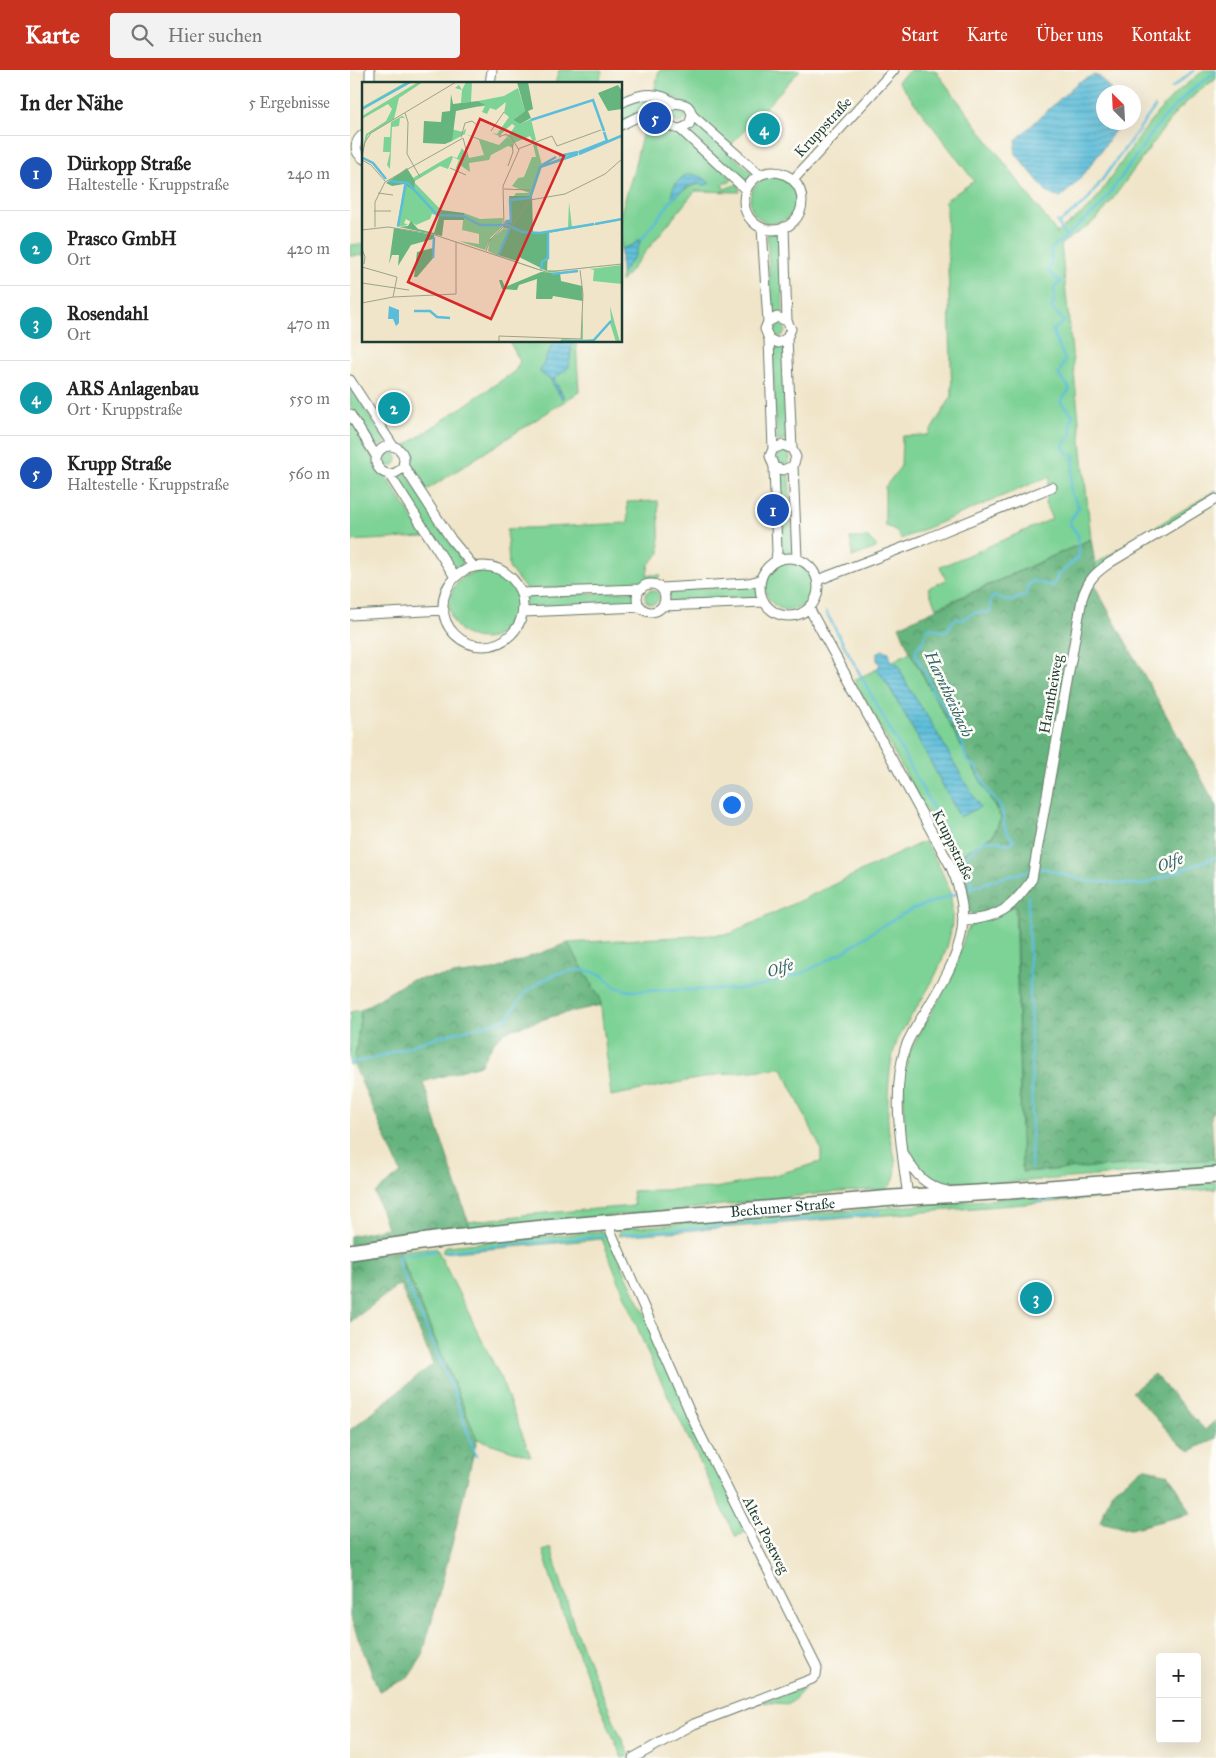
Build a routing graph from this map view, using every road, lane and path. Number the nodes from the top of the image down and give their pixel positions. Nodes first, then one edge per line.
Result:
1 (894, 70) edge
2 (622, 102) edge
3 (675, 103) junction
4 (692, 115) junction
5 (666, 119) junction
6 (622, 126) edge
7 (680, 129) junction
8 (358, 137) edge
9 (350, 158) edge
10 (362, 158) edge
11 (760, 175) junction
12 (793, 180) junction
13 (746, 190) junction
14 (784, 227) junction
15 (762, 228) junction
16 (787, 321) junction
17 (768, 322) junction
18 (787, 338) junction
19 (769, 340) junction
20 (350, 380) edge
21 (350, 414) edge
22 (393, 446) junction
23 (792, 448) junction
24 (773, 449) junction
25 (376, 456) junction
26 (403, 465) junction
27 (793, 466) junction
28 (774, 467) junction
29 (389, 474) junction
30 (1052, 487) dead end
31 (1216, 499) edge
32 (797, 558) junction
33 (776, 560) junction
34 (474, 567) junction
35 (455, 577) junction
36 (760, 580) junction
37 (818, 580) junction
38 (641, 588) junction
39 (661, 588) junction
40 (521, 593) junction
41 (764, 602) junction
42 (662, 606) junction
43 (641, 607) junction
44 (444, 610) junction
45 (806, 611) junction
46 (523, 612) junction
47 (350, 614) edge
48 (964, 920) junction
49 (902, 1152) junction
50 (1216, 1175) edge
51 (959, 1194) junction
52 (908, 1196) junction
53 (607, 1223) junction
54 (350, 1252) edge
55 (633, 1758) edge

1 - 12 street, Kruppstraße
2 - 3 street
3 - 4 street
3 - 5 street
4 - 7 street
4 - 11 street
5 - 6 street
5 - 7 street
7 - 13 street
8 - 10 street
9 - 10 street
11 - 12 street, Kruppstraße
11 - 13 street
12 - 14 street, Kruppstraße
13 - 15 street
14 - 15 street
14 - 16 street
15 - 17 street
16 - 17 street
16 - 18 street
17 - 19 street
18 - 19 street
18 - 23 street
19 - 24 street
20 - 22 street
21 - 25 street
22 - 25 street
22 - 26 street
23 - 24 street
23 - 27 street
24 - 28 street
25 - 29 street
26 - 29 street
26 - 34 street
27 - 28 street
27 - 32 street
28 - 33 street
29 - 35 street
30 - 37 street
31 - 48 street, Harntheiweg
32 - 33 street
32 - 37 street
33 - 36 street
34 - 35 street
34 - 40 street
35 - 44 street
36 - 39 street
36 - 41 street
37 - 45 street
38 - 39 street
38 - 40 street
38 - 43 street
39 - 42 street
40 - 46 street
41 - 42 street
41 - 45 street
42 - 43 street
43 - 46 street
44 - 46 street
44 - 47 street
45 - 48 street, Kruppstraße
48 - 49 street, Kruppstraße
49 - 51 street
49 - 52 street, Kruppstraße
50 - 51 main road, Beckumer Straße
51 - 52 main road, Beckumer Straße
52 - 53 main road, Beckumer Straße
53 - 54 main road, Beckumer Straße
53 - 55 street, Alter Postweg

